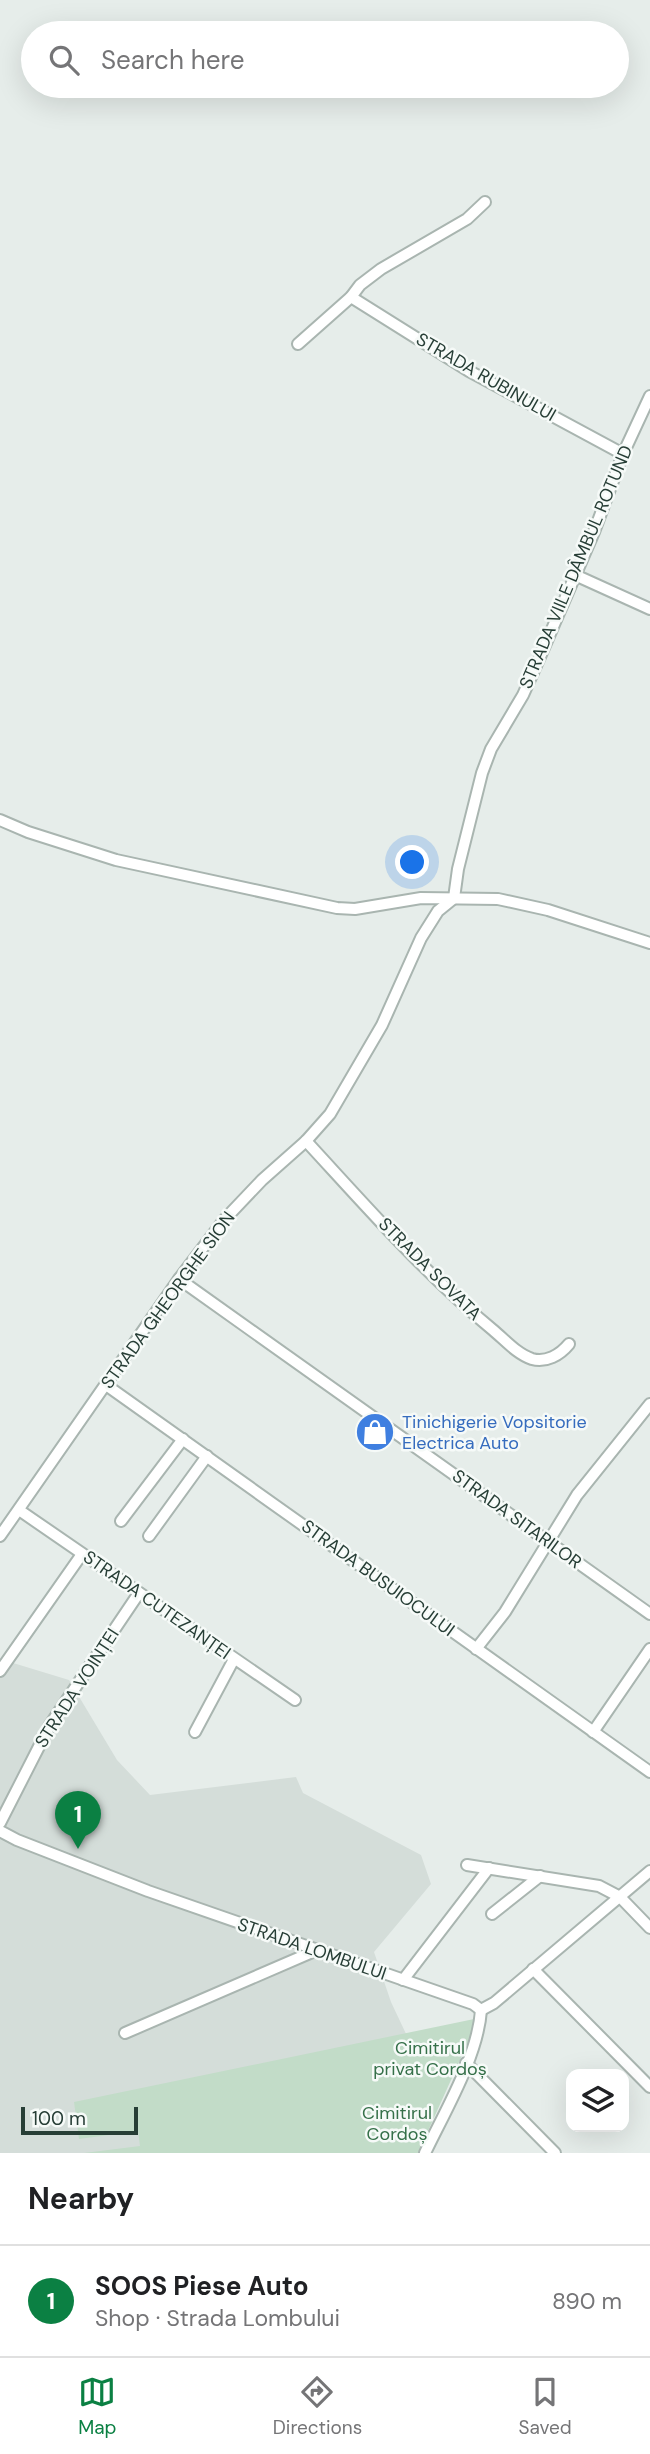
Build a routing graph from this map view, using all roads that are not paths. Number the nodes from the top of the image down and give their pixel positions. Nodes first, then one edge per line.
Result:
1 (485, 202) dead end
2 (351, 297) junction
3 (298, 344) dead end
4 (650, 396) edge
5 (623, 454) junction
6 (575, 575) junction
7 (650, 609) edge
8 (0, 820) edge
9 (454, 898) junction
10 (650, 943) edge
11 (306, 1141) junction
12 (179, 1279) junction
13 (569, 1344) dead end
14 (106, 1385) junction
15 (650, 1404) edge
16 (183, 1439) junction
17 (207, 1456) junction
18 (19, 1510) junction
19 (121, 1521) dead end
20 (0, 1536) edge
21 (149, 1536) dead end
22 (548, 1542) junction
23 (82, 1554) junction
24 (139, 1593) junction
25 (650, 1614) edge
26 (476, 1649) junction
27 (650, 1649) edge
28 (234, 1659) junction
29 (0, 1671) edge
30 (295, 1700) dead end
31 (195, 1732) dead end
32 (593, 1732) junction
33 (650, 1772) edge
34 (0, 1823) edge
35 (0, 1831) edge
36 (467, 1865) dead end
37 (489, 1868) junction
38 (650, 1871) edge
39 (540, 1876) junction
40 (620, 1897) junction
41 (492, 1914) dead end
42 (650, 1928) edge
43 (317, 1950) junction
44 (533, 1969) junction
45 (403, 1980) junction
46 (481, 2010) junction
47 (125, 2033) dead end
48 (466, 2063) junction
49 (650, 2087) edge
50 (425, 2153) edge
51 (555, 2153) edge

1 - 2 street
2 - 3 street
2 - 5 street, STRADA RUBINULUI
4 - 5 street, STRADA VIILE DÂMBUL ROTUND
5 - 6 street, STRADA VIILE DÂMBUL ROTUND
6 - 7 street
6 - 9 street, STRADA VIILE DÂMBUL ROTUND
8 - 9 street
9 - 10 street
9 - 11 street, STRADA GHEORGHE SION
11 - 12 street, STRADA GHEORGHE SION
11 - 13 street, STRADA SOVATA
12 - 14 street, STRADA GHEORGHE SION
12 - 22 street, STRADA SITARILOR
14 - 16 street, STRADA BUSUIOCULUI
14 - 18 street, STRADA GHEORGHE SION
15 - 22 street
16 - 17 street, STRADA BUSUIOCULUI
16 - 19 street
17 - 21 street
17 - 26 street, STRADA BUSUIOCULUI
18 - 20 street, STRADA GHEORGHE SION
18 - 23 street, STRADA CUTEZANȚEI
22 - 25 street, STRADA SITARILOR
22 - 26 street
23 - 24 street, STRADA CUTEZANȚEI
23 - 29 street
24 - 28 street, STRADA CUTEZANȚEI
24 - 34 street, STRADA VOINȚEI
26 - 32 street, STRADA BUSUIOCULUI
27 - 32 street
28 - 30 street, STRADA CUTEZANȚEI
28 - 31 street
32 - 33 street, STRADA BUSUIOCULUI
35 - 43 street, STRADA LOMBULUI
36 - 37 street
37 - 39 street
37 - 45 street
38 - 40 street
39 - 40 street
39 - 41 street
40 - 42 street
40 - 44 street
43 - 45 street, STRADA LOMBULUI
43 - 47 street
44 - 46 street
44 - 49 street
45 - 46 street, STRADA LOMBULUI
46 - 48 street
48 - 50 street
48 - 51 street

